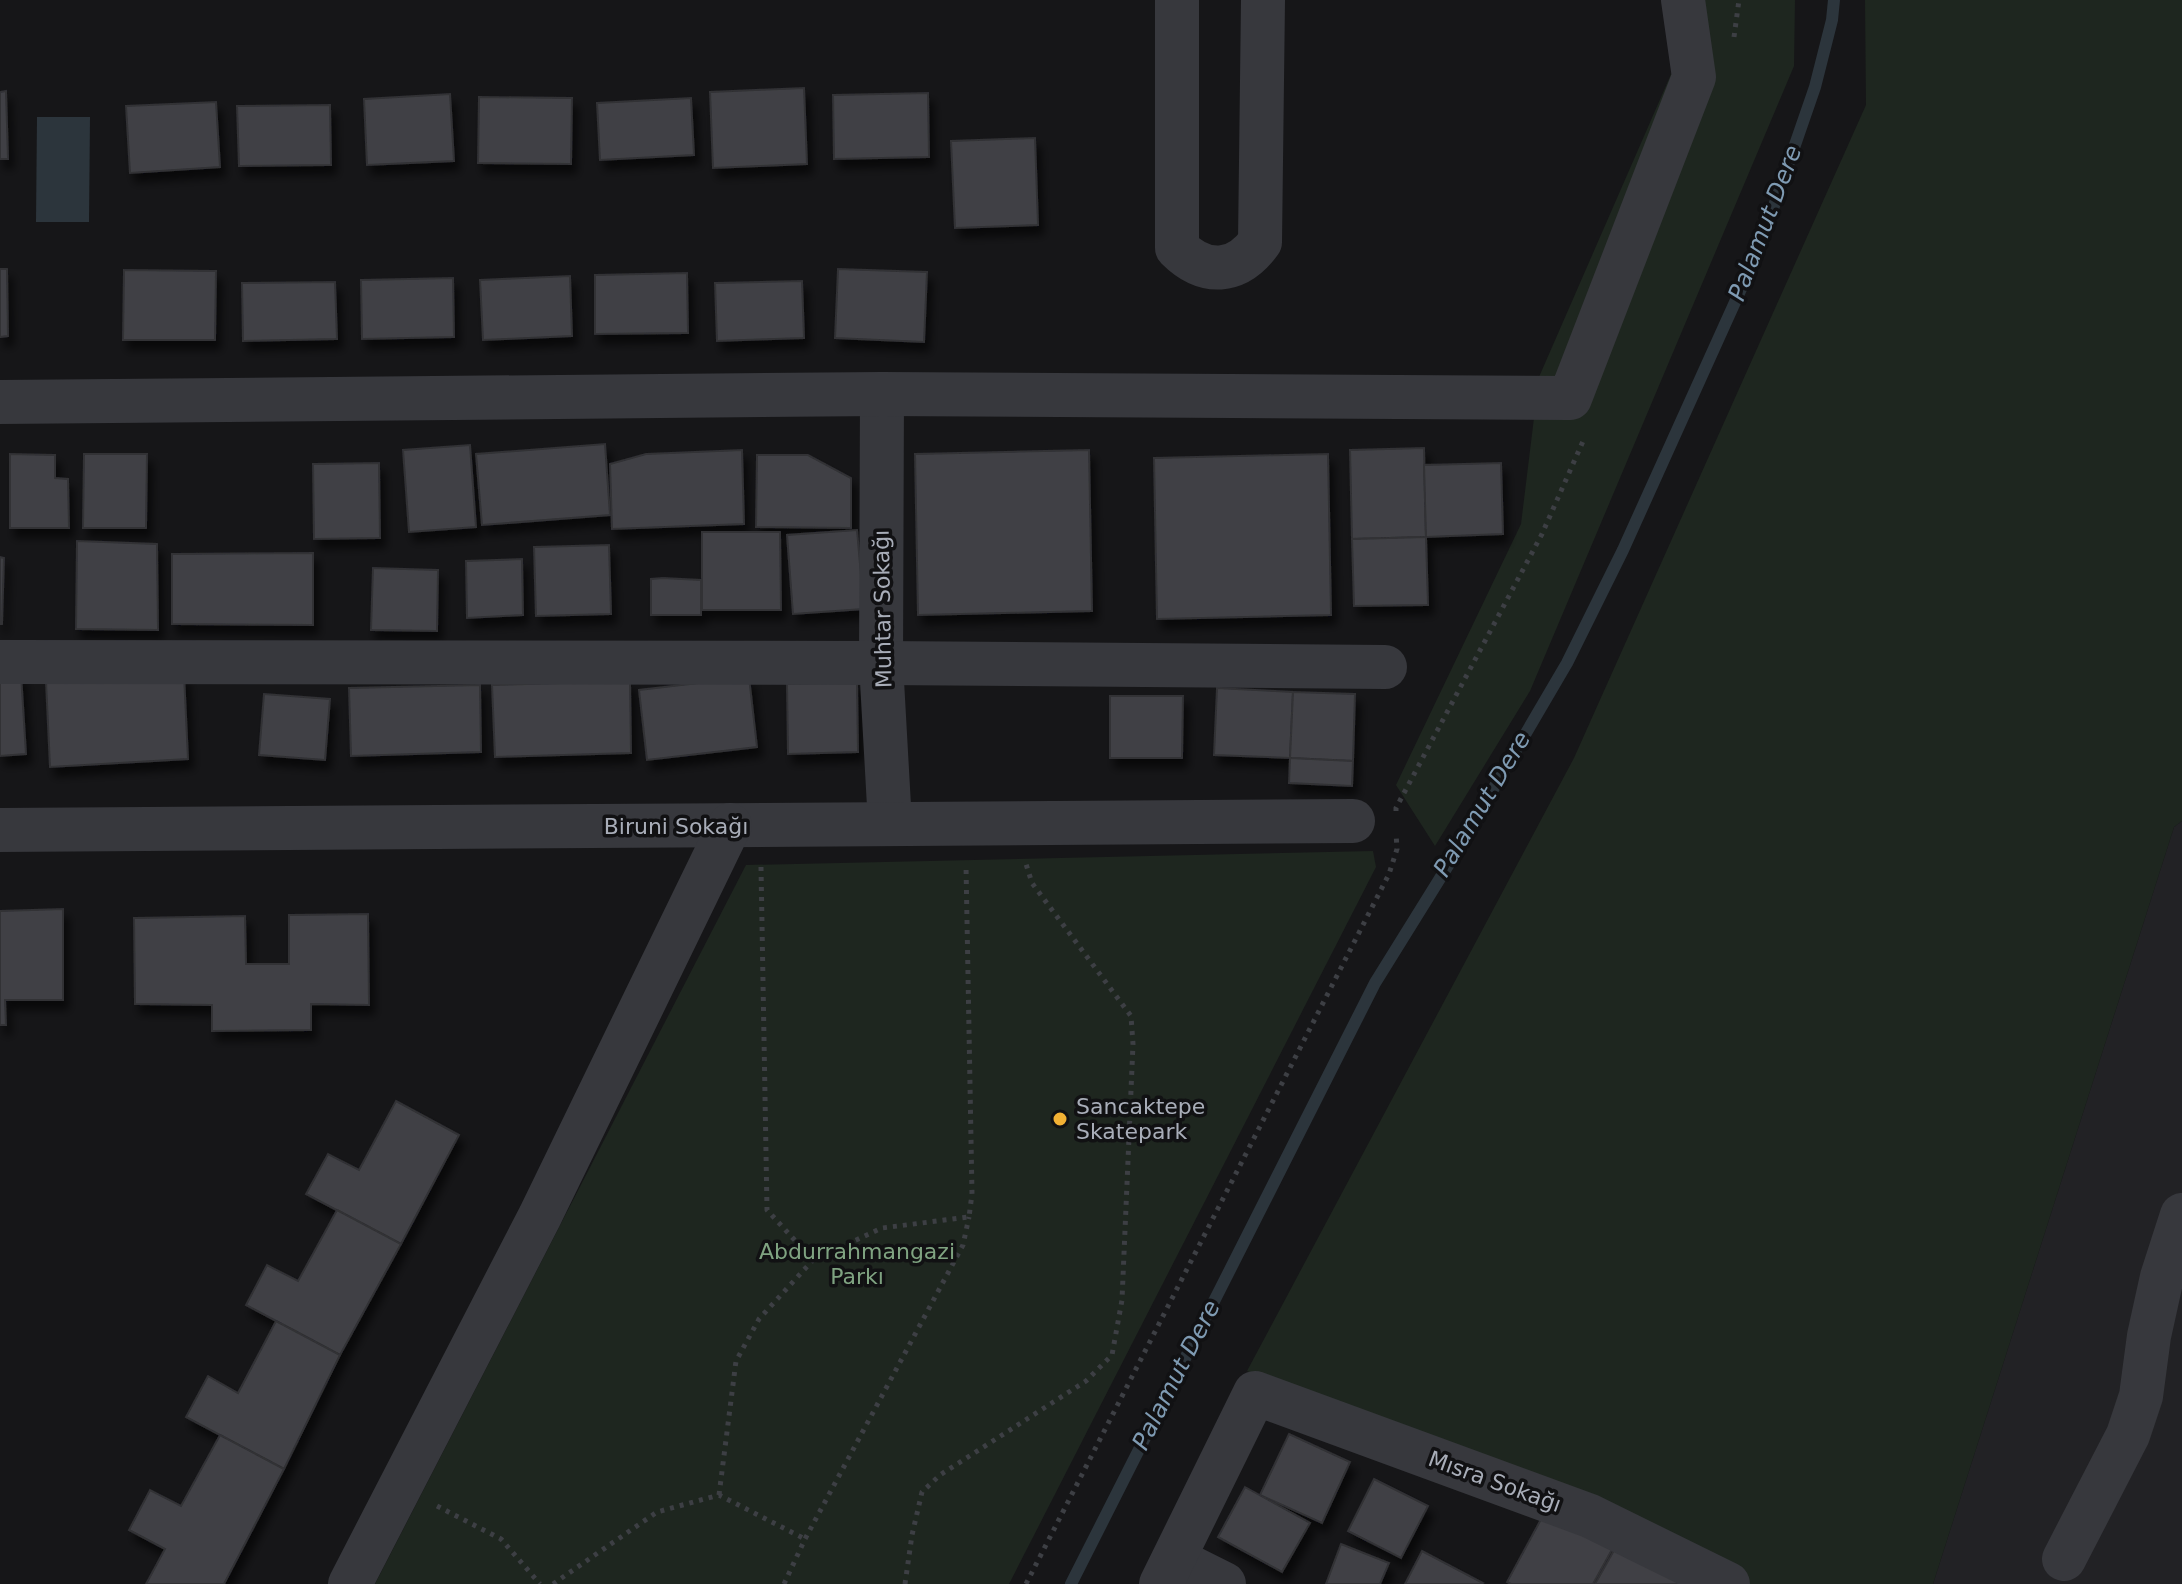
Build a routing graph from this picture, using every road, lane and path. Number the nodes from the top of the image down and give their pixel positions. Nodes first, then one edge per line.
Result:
1 (1177, 0) edge
2 (1263, 0) edge
3 (1683, 0) edge
4 (1739, 0) edge
5 (1733, 42) dead end
6 (882, 394) junction
7 (0, 402) edge
8 (1586, 434) dead end
9 (0, 662) edge
10 (881, 663) junction
11 (1385, 667) dead end
12 (1353, 821) dead end
13 (1025, 823) junction
14 (890, 824) junction
15 (965, 824) junction
16 (745, 825) junction
17 (0, 830) edge
18 (2182, 1215) edge
19 (969, 1217) junction
20 (813, 1260) junction
21 (400, 1487) junction
22 (719, 1495) junction
23 (805, 1539) junction
24 (2064, 1559) dead end
25 (1167, 1572) edge
26 (350, 1584) edge
27 (540, 1584) edge
28 (553, 1584) edge
29 (784, 1584) edge
30 (905, 1584) edge
31 (1026, 1584) edge
32 (1224, 1584) edge
33 (1728, 1584) edge

1 - 2 street
3 - 6 street
4 - 5 path
6 - 7 street
6 - 10 street, Muhtar Sokağı
8 - 31 path
9 - 10 street
10 - 11 street
10 - 14 street, Muhtar Sokağı
12 - 13 street, Biruni Sokağı
13 - 15 street, Biruni Sokağı
13 - 30 path
14 - 15 street, Biruni Sokağı
14 - 16 street, Biruni Sokağı
15 - 19 path
16 - 17 street, Biruni Sokağı
16 - 20 path
16 - 21 street
18 - 24 street
19 - 20 path
19 - 23 path
20 - 22 path
21 - 26 street
21 - 27 path
22 - 23 path
22 - 28 path
23 - 29 path
25 - 32 street
25 - 33 street, Mısra Sokağı

